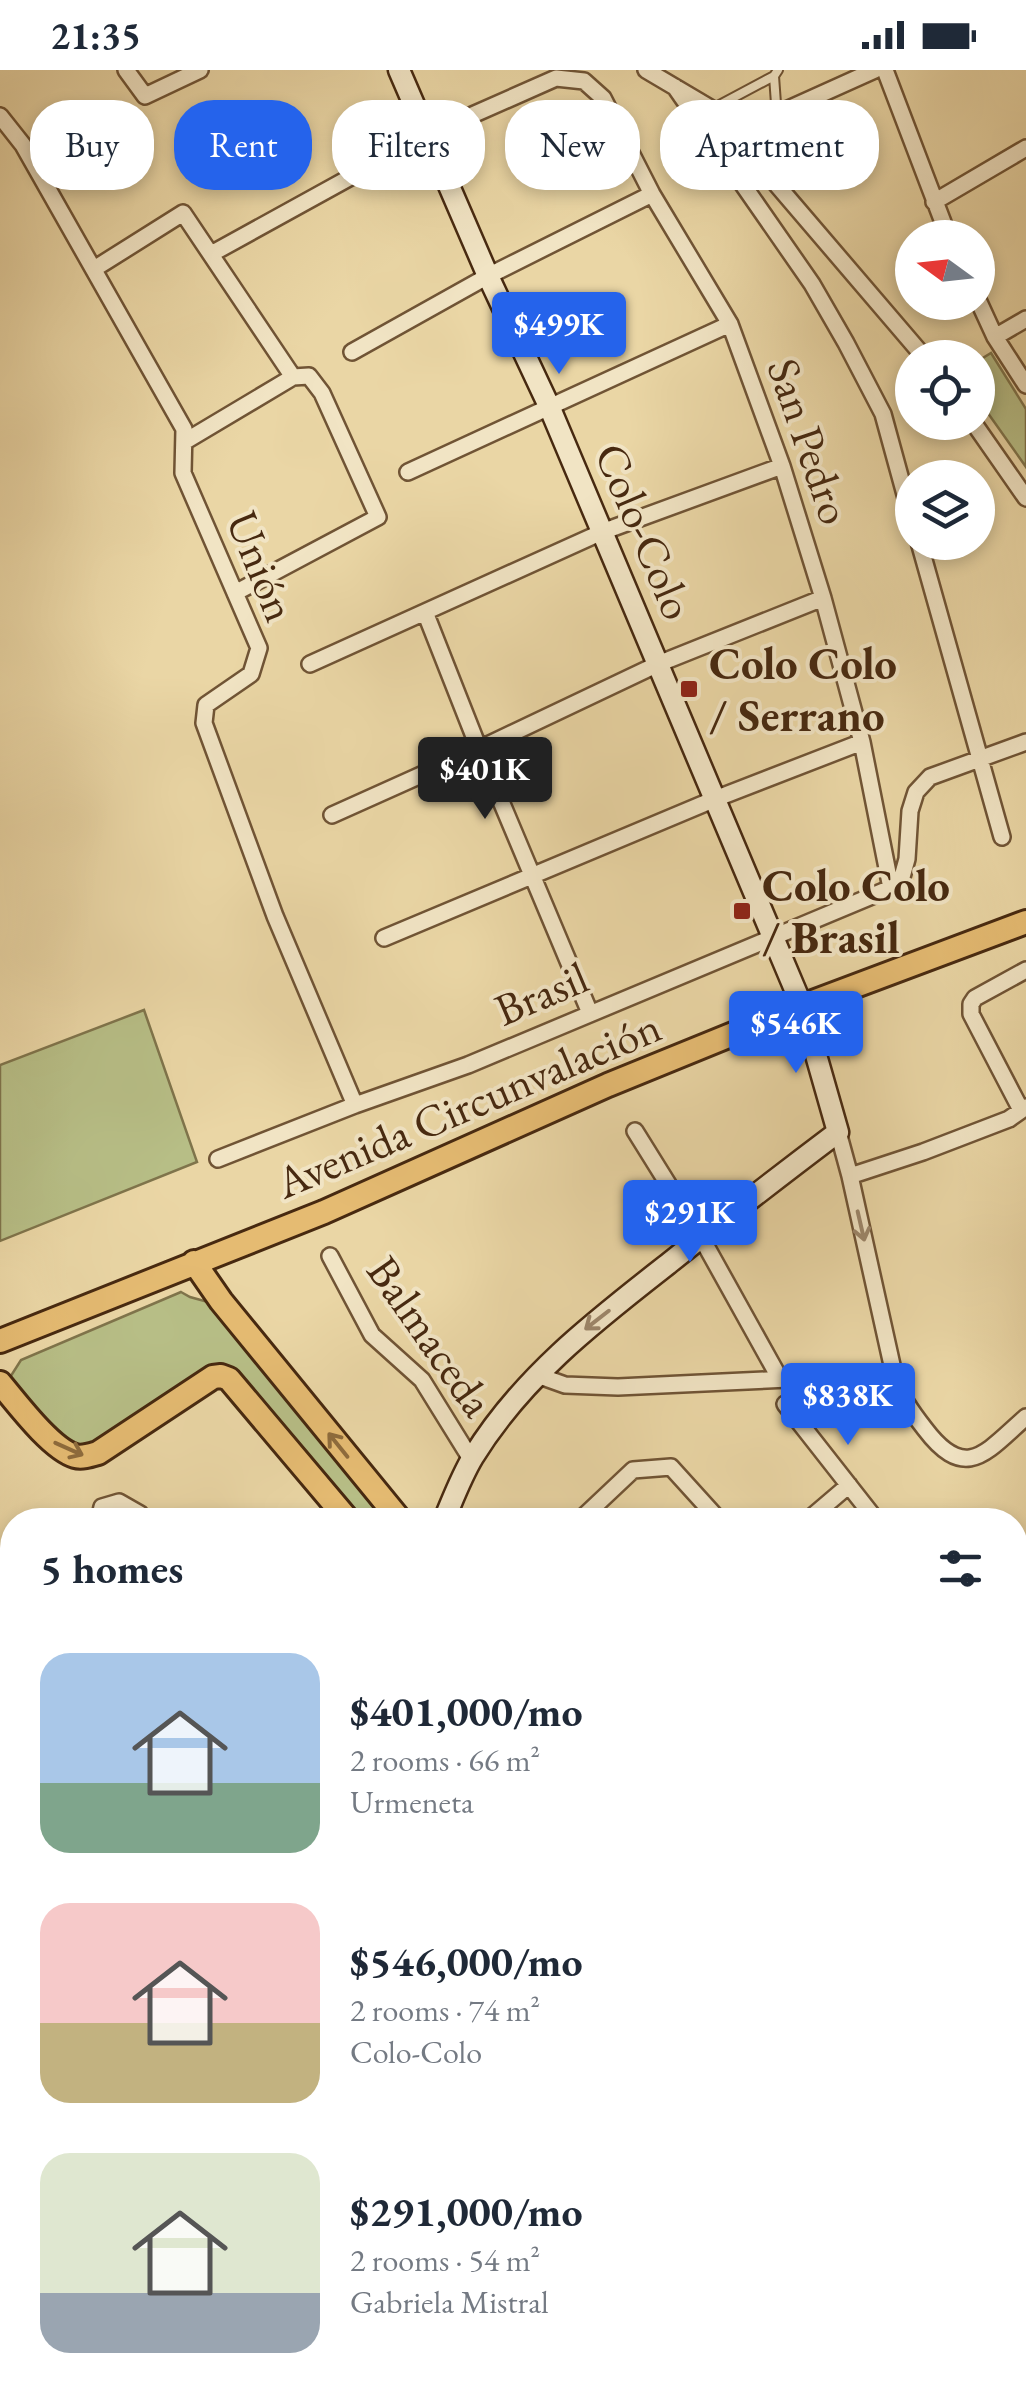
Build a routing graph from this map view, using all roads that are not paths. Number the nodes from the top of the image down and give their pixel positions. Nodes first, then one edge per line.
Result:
1 (126, 70) edge
2 (200, 70) edge
3 (398, 70) edge
4 (646, 70) edge
5 (875, 70) edge
6 (885, 70) edge
7 (776, 73) edge
8 (675, 87) junction
9 (411, 100) edge
10 (697, 100) edge
11 (728, 100) edge
12 (777, 100) edge
13 (808, 100) edge
14 (485, 109) edge
15 (0, 116) edge
16 (1026, 148) edge
17 (332, 188) edge
18 (451, 190) edge
19 (784, 190) edge
20 (652, 194) junction
21 (934, 202) junction
22 (941, 220) edge
23 (212, 254) junction
24 (94, 269) junction
25 (488, 276) junction
26 (987, 320) edge
27 (1026, 320) edge
28 (730, 324) junction
29 (995, 338) junction
30 (911, 340) edge
31 (352, 352) dead end
32 (301, 377) junction
33 (1026, 385) edge
34 (549, 406) junction
35 (986, 440) edge
36 (184, 442) junction
37 (896, 460) edge
38 (782, 466) junction
39 (408, 472) dead end
40 (1026, 498) edge
41 (602, 532) junction
42 (924, 560) edge
43 (235, 593) junction
44 (823, 598) junction
45 (425, 612) junction
46 (310, 664) dead end
47 (658, 664) junction
48 (862, 742) junction
49 (1026, 742) edge
50 (479, 749) junction
51 (980, 760) junction
52 (715, 799) junction
53 (332, 814) dead end
54 (1002, 836) dead end
55 (532, 876) junction
56 (891, 888) junction
57 (1026, 922) edge
58 (772, 936) junction
59 (384, 938) dead end
60 (1026, 970) edge
61 (802, 1006) junction
62 (590, 1012) junction
63 (355, 1105) junction
64 (1024, 1108) edge
65 (635, 1131) dead end
66 (838, 1132) junction
67 (218, 1159) dead end
68 (850, 1176) junction
69 (701, 1238) junction
70 (330, 1256) dead end
71 (194, 1262) junction
72 (0, 1341) edge
73 (894, 1374) junction
74 (537, 1375) junction
75 (780, 1379) junction
76 (0, 1383) edge
77 (785, 1404) dead end
78 (1026, 1417) edge
79 (472, 1459) junction
80 (848, 1485) junction
81 (102, 1508) edge
82 (130, 1508) edge
83 (338, 1508) edge
84 (390, 1508) edge
85 (450, 1508) edge
86 (593, 1508) edge
87 (708, 1508) edge
88 (822, 1508) edge
89 (866, 1508) edge

1 - 2 street
3 - 9 street, Colo-Colo
4 - 8 street
5 - 13 street
6 - 21 street
7 - 11 lane
7 - 12 lane
8 - 10 street
8 - 37 street
14 - 20 street, San Pedro
15 - 24 street, Unión
16 - 21 street
17 - 23 street
18 - 25 street, Colo-Colo
19 - 30 street
20 - 25 street
20 - 28 street, San Pedro
21 - 22 street
23 - 24 street
23 - 32 street
24 - 36 street, Unión
25 - 31 street
25 - 34 street, Colo-Colo
26 - 29 street
27 - 29 street
28 - 34 street
28 - 38 street, San Pedro
29 - 33 street
32 - 36 street
32 - 43 street
34 - 39 street
34 - 41 street, Colo-Colo
35 - 40 street
36 - 43 street, Unión
38 - 41 street
38 - 44 street, San Pedro
41 - 45 street
41 - 47 street, Colo-Colo
42 - 51 street
43 - 63 street, Unión
44 - 47 street
44 - 48 street, San Pedro
45 - 46 street
45 - 50 street
47 - 50 street
47 - 52 street, Colo-Colo
48 - 52 street
48 - 56 street, San Pedro
49 - 51 street
50 - 53 street
50 - 55 street
51 - 54 street
51 - 56 street
52 - 55 street
52 - 58 street, Colo-Colo
55 - 59 street
55 - 62 street
56 - 58 street, Brasil
57 - 61 main road, Avenida Circunvalación
58 - 61 street, Colo-Colo
58 - 62 street, Brasil
60 - 64 street
61 - 66 street, Colo-Colo
61 - 71 main road, Avenida Circunvalación
62 - 63 street, Brasil
63 - 67 street, Brasil
64 - 68 street
65 - 69 street
66 - 68 street, Colo-Colo
66 - 69 street
68 -> 73 street, Colo-Colo
69 -> 74 street
69 - 75 street
70 - 79 street, Balmaceda
71 - 72 main road, Avenida Circunvalación
84 -> 71 main road
73 - 75 street
73 - 78 street, Colo-Colo
74 - 75 street
74 - 79 street
76 -> 83 main road
77 - 80 street
79 - 85 street
80 - 88 street
80 - 89 street
81 - 82 street
86 - 87 street

